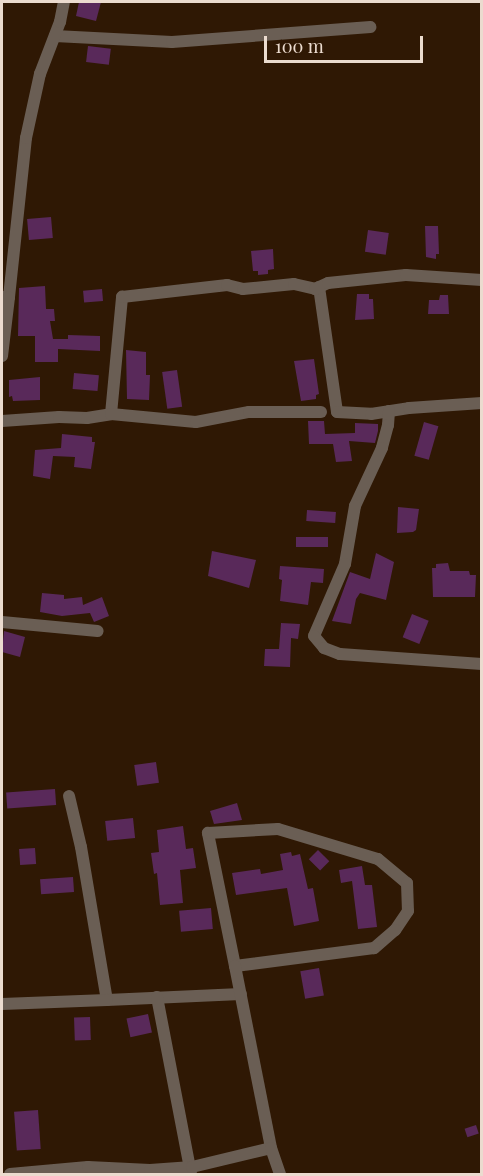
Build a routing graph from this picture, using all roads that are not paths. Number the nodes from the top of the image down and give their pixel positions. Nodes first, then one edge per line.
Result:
1 (64, 2) edge
2 (370, 27) dead end
3 (55, 36) junction
4 (482, 280) edge
5 (319, 286) junction
6 (5, 297) edge
7 (2, 356) edge
8 (482, 403) edge
9 (389, 411) junction
10 (321, 412) dead end
11 (111, 414) junction
12 (2, 421) edge
13 (2, 622) edge
14 (98, 631) dead end
15 (482, 664) edge
16 (69, 796) dead end
17 (235, 966) junction
18 (241, 994) junction
19 (157, 998) junction
20 (107, 1000) junction
21 (2, 1004) edge
22 (272, 1148) junction
23 (191, 1171) edge
24 (10, 1174) edge
25 (280, 1174) edge

1 - 3 street
2 - 3 street
3 - 6 street
4 - 5 street
5 - 9 street
5 - 11 street
6 - 7 street
8 - 9 street
9 - 15 street
10 - 11 street
11 - 12 street
13 - 14 street
16 - 20 street
17 - 17 street
17 - 18 street
18 - 19 street
18 - 22 street
19 - 20 street
19 - 23 street
20 - 21 street
22 - 23 street
22 - 25 street
23 - 24 street

